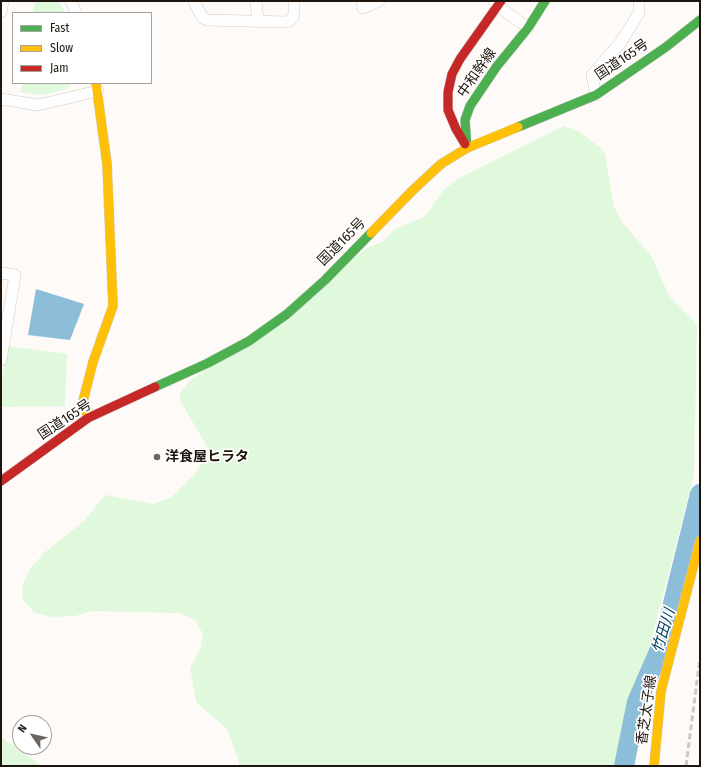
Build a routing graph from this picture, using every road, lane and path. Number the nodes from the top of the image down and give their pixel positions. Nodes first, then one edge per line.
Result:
1 (3, 1) edge
2 (71, 1) edge
3 (194, 1) edge
4 (256, 1) edge
5 (294, 1) edge
6 (362, 1) edge
7 (379, 1) edge
8 (545, 1) edge
9 (639, 1) edge
10 (497, 3) edge
11 (1, 12) edge
12 (76, 12) edge
13 (700, 20) edge
14 (258, 22) junction
15 (528, 28) junction
16 (97, 87) edge
17 (596, 95) junction
18 (1, 99) edge
19 (467, 148) junction
20 (1, 273) edge
21 (1, 360) edge
22 (88, 418) junction
23 (1, 481) edge
24 (700, 541) edge
25 (654, 766) edge

1 - 11 street
2 - 12 street
3 - 14 street
4 - 14 street
5 - 14 street
6 - 7 street
8 - 15 main road, 中和幹線
9 - 17 street
10 - 15 street
10 - 19 main road, 中和幹線
13 - 17 main road, 国道165号
15 - 19 main road, 中和幹線
16 - 18 street
16 - 22 main road
17 - 19 main road, 国道165号
19 - 22 main road, 国道165号
20 - 21 street
22 - 23 main road, 国道165号
24 - 25 main road, 香芝太子線

